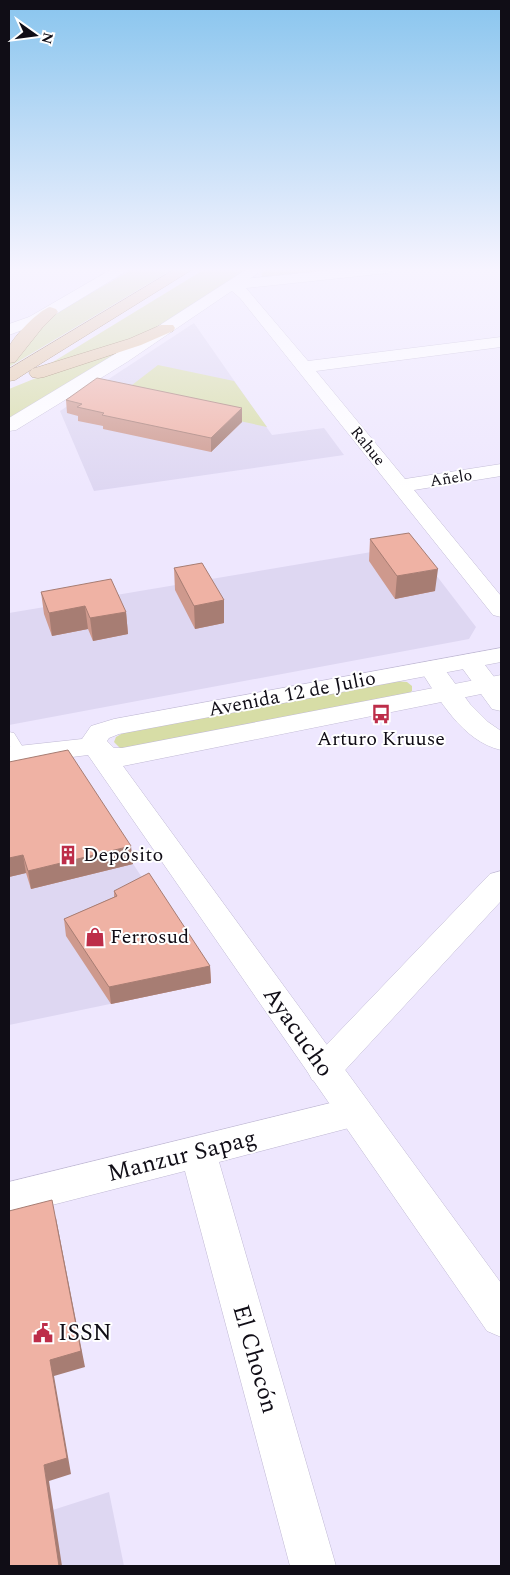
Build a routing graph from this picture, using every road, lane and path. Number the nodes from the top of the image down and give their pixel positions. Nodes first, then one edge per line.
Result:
1 (27, 342) edge
2 (63, 342) edge
3 (133, 342) edge
4 (144, 342) edge
5 (284, 342) edge
6 (497, 342) edge
7 (304, 367) junction
8 (10, 374) edge
9 (9, 426) edge
10 (501, 470) edge
11 (400, 486) junction
12 (501, 610) edge
13 (501, 655) edge
14 (469, 661) junction
15 (431, 668) junction
16 (497, 690) edge
17 (448, 693) junction
18 (501, 742) edge
19 (94, 746) junction
20 (12, 749) edge
21 (501, 882) edge
22 (324, 1070) junction
23 (355, 1112) junction
24 (198, 1152) junction
25 (9, 1200) edge
26 (501, 1317) edge
27 (313, 1566) edge

1 - 8 main road
2 - 8 main road
3 - 8 main road
4 - 9 street
5 - 7 street, Rahue
6 - 7 street
7 - 11 street, Rahue
10 - 11 street, Añelo
11 - 12 street, Rahue
13 - 14 street, Avenida 12 de Julio
14 - 15 street, Avenida 12 de Julio
14 - 16 street
15 - 17 street
15 - 19 street, Avenida 12 de Julio
16 - 17 street, Avenida 12 de Julio
17 - 18 street
17 - 19 street, Avenida 12 de Julio
19 - 20 street
19 - 22 street, Ayacucho
21 - 22 street
22 - 23 street, Ayacucho
23 - 24 street, Manzur Sapag
23 - 26 street, Ayacucho
24 - 25 street, Manzur Sapag
24 - 27 street, El Chocón

